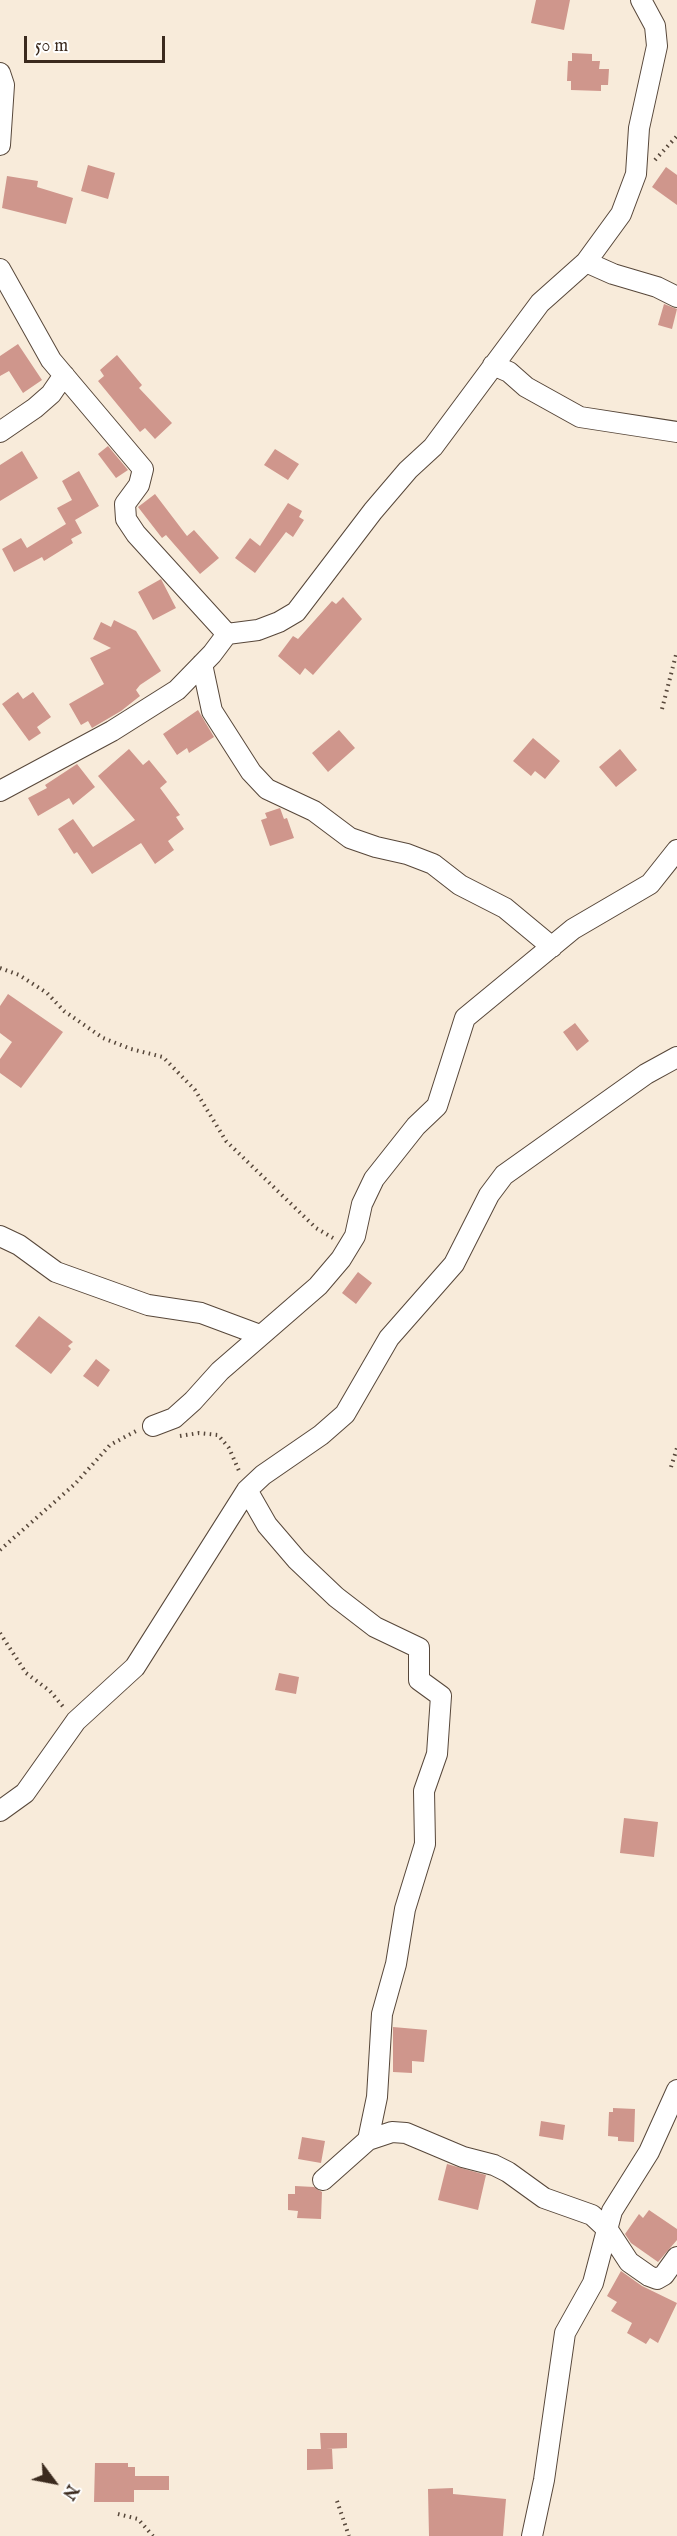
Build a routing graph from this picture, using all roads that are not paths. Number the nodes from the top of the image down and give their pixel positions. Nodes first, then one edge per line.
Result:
1 (641, 0) edge
2 (0, 73) edge
3 (0, 145) edge
4 (586, 262) junction
5 (0, 269) edge
6 (677, 297) edge
7 (493, 365) junction
8 (64, 375) junction
9 (0, 432) edge
10 (677, 432) edge
11 (227, 634) junction
12 (202, 664) junction
13 (0, 791) edge
14 (677, 850) edge
15 (552, 947) junction
16 (677, 1058) edge
17 (0, 1236) edge
18 (260, 1335) junction
19 (153, 1426) road end
20 (247, 1490) junction
21 (0, 1811) edge
22 (677, 2090) edge
23 (368, 2140) junction
24 (324, 2180) dead end
25 (608, 2230) junction
26 (677, 2256) edge
27 (532, 2536) edge

1 - 4 street
2 - 3 street
4 - 6 street
4 - 7 street
5 - 8 street
7 - 10 street
7 - 11 street
8 - 9 street
8 - 11 street
11 - 12 street
12 - 13 street
12 - 15 street
14 - 15 street
15 - 18 street
16 - 20 street
17 - 18 street
18 - 19 street
20 - 21 street
20 - 23 street
22 - 25 street
23 - 24 street
23 - 25 street
25 - 26 street
25 - 27 street

